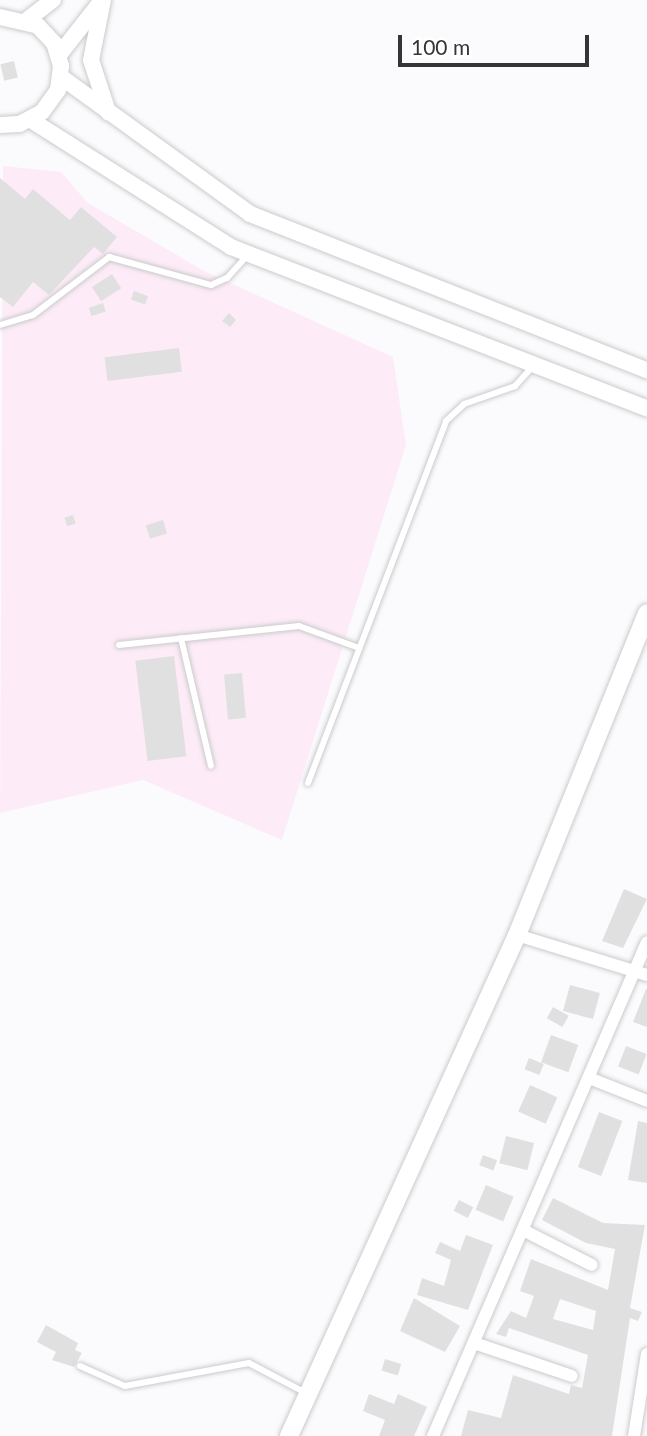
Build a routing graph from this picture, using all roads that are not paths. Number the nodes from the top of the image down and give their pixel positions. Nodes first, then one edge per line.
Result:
1 (53, 0) edge
2 (102, 0) edge
3 (0, 17) edge
4 (27, 20) junction
5 (59, 54) junction
6 (61, 77) junction
7 (111, 117) junction
8 (31, 120) junction
9 (0, 125) edge
10 (248, 254) junction
11 (0, 325) edge
12 (533, 365) junction
13 (647, 370) edge
14 (647, 408) edge
15 (647, 613) edge
16 (181, 638) junction
17 (119, 645) dead end
18 (359, 648) junction
19 (211, 766) dead end
20 (308, 783) dead end
21 (517, 935) junction
22 (647, 942) edge
23 (634, 970) junction
24 (647, 975) edge
25 (589, 1078) junction
26 (647, 1101) edge
27 (523, 1230) junction
28 (592, 1265) dead end
29 (474, 1343) junction
30 (647, 1354) edge
31 (80, 1366) dead end
32 (572, 1376) dead end
33 (308, 1394) junction
34 (289, 1436) edge
35 (433, 1436) edge
36 (635, 1436) edge

1 - 4 street
2 - 5 street
2 - 7 street
3 - 4 street
4 - 5 street
5 - 6 street
6 - 7 street
6 - 8 street
7 - 13 street
8 - 9 street
8 - 10 street
10 - 11 lane
10 - 12 street
12 - 14 street
12 - 18 lane
15 - 21 main road
16 - 17 lane
16 - 18 lane
16 - 19 lane
18 - 20 lane
21 - 23 street
21 - 33 main road
22 - 23 street
23 - 24 street
23 - 25 street
25 - 26 street
25 - 27 street
27 - 28 street
27 - 29 street
29 - 32 street
29 - 35 street
30 - 36 street
31 - 33 lane
33 - 34 main road

